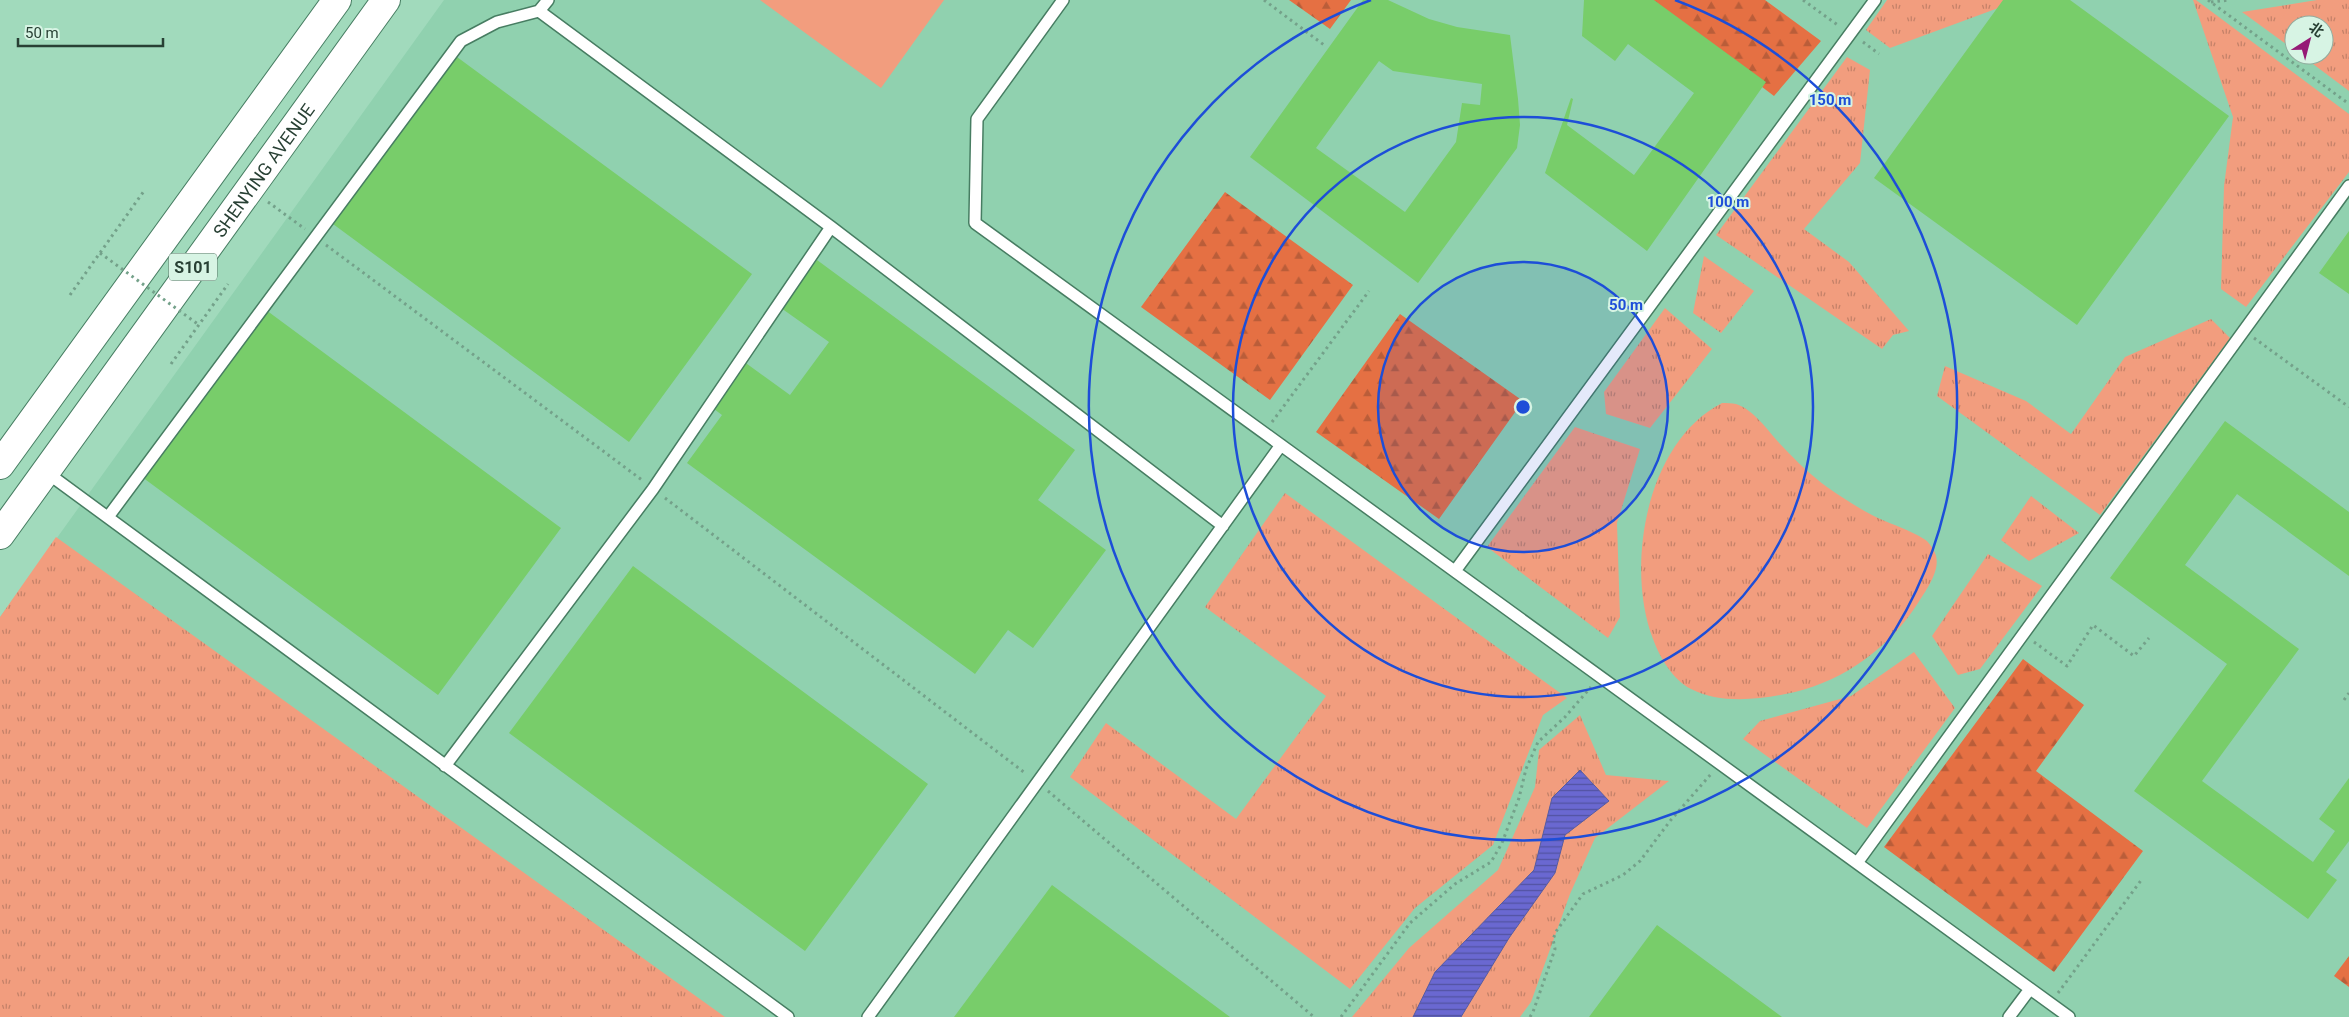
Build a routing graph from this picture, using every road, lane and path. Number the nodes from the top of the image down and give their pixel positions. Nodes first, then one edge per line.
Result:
1 (337, 0) edge
2 (386, 0) edge
3 (548, 0) edge
4 (1063, 0) edge
5 (1264, 0) edge
6 (1875, 0) edge
7 (2230, 0) edge
8 (2209, 1) edge
9 (539, 11) junction
10 (1324, 44) dead end
11 (2349, 104) edge
12 (2349, 186) edge
13 (250, 188) junction
14 (144, 191) dead end
15 (830, 227) junction
16 (315, 237) junction
17 (100, 253) junction
18 (228, 284) dead end
19 (1369, 291) dead end
20 (70, 295) dead end
21 (199, 325) junction
22 (2244, 330) junction
23 (171, 364) dead end
24 (2349, 407) edge
25 (1264, 433) junction
26 (1282, 445) junction
27 (0, 465) edge
28 (45, 471) junction
29 (653, 489) junction
30 (108, 517) junction
31 (1223, 526) junction
32 (0, 535) edge
33 (1455, 571) junction
34 (2024, 634) junction
35 (2149, 638) dead end
36 (1600, 677) junction
37 (2349, 694) edge
38 (2344, 700) dead end
39 (1719, 763) junction
40 (445, 766) junction
41 (1037, 783) junction
42 (1857, 863) junction
43 (2142, 879) dead end
44 (2030, 989) junction
45 (2050, 1004) junction
46 (788, 1017) edge
47 (868, 1017) edge
48 (1314, 1017) edge
49 (1341, 1017) edge
50 (1530, 1017) edge
51 (2009, 1017) edge
52 (2068, 1017) edge

1 - 27 main road, S101
2 - 13 main road, SHENYING AVENUE / S101
3 - 9 lane
4 - 25 lane
5 - 10 path
6 - 33 lane
7 - 8 path
8 - 11 path
9 - 15 lane
9 - 16 lane
12 - 22 lane
13 - 16 path
13 - 28 main road, SHENYING AVENUE / S101
14 - 17 path
15 - 29 lane
15 - 31 lane
16 - 29 path
16 - 30 lane
17 - 20 path
17 - 21 path, bridge
18 - 21 path
19 - 25 path
21 - 23 path
22 - 24 path
22 - 34 lane
25 - 26 lane
26 - 31 lane
26 - 33 lane
28 - 30 lane
28 - 32 main road, SHENYING AVENUE / S101
29 - 40 lane
29 - 41 path
30 - 40 lane
31 - 41 lane
33 - 36 lane
34 - 35 path
34 - 42 lane
36 - 39 lane
36 - 49 path
37 - 38 path
39 - 42 lane
39 - 50 path
40 - 46 lane
41 - 47 lane
41 - 48 path
42 - 44 lane
43 - 45 path
44 - 45 lane
44 - 51 lane
45 - 52 lane

